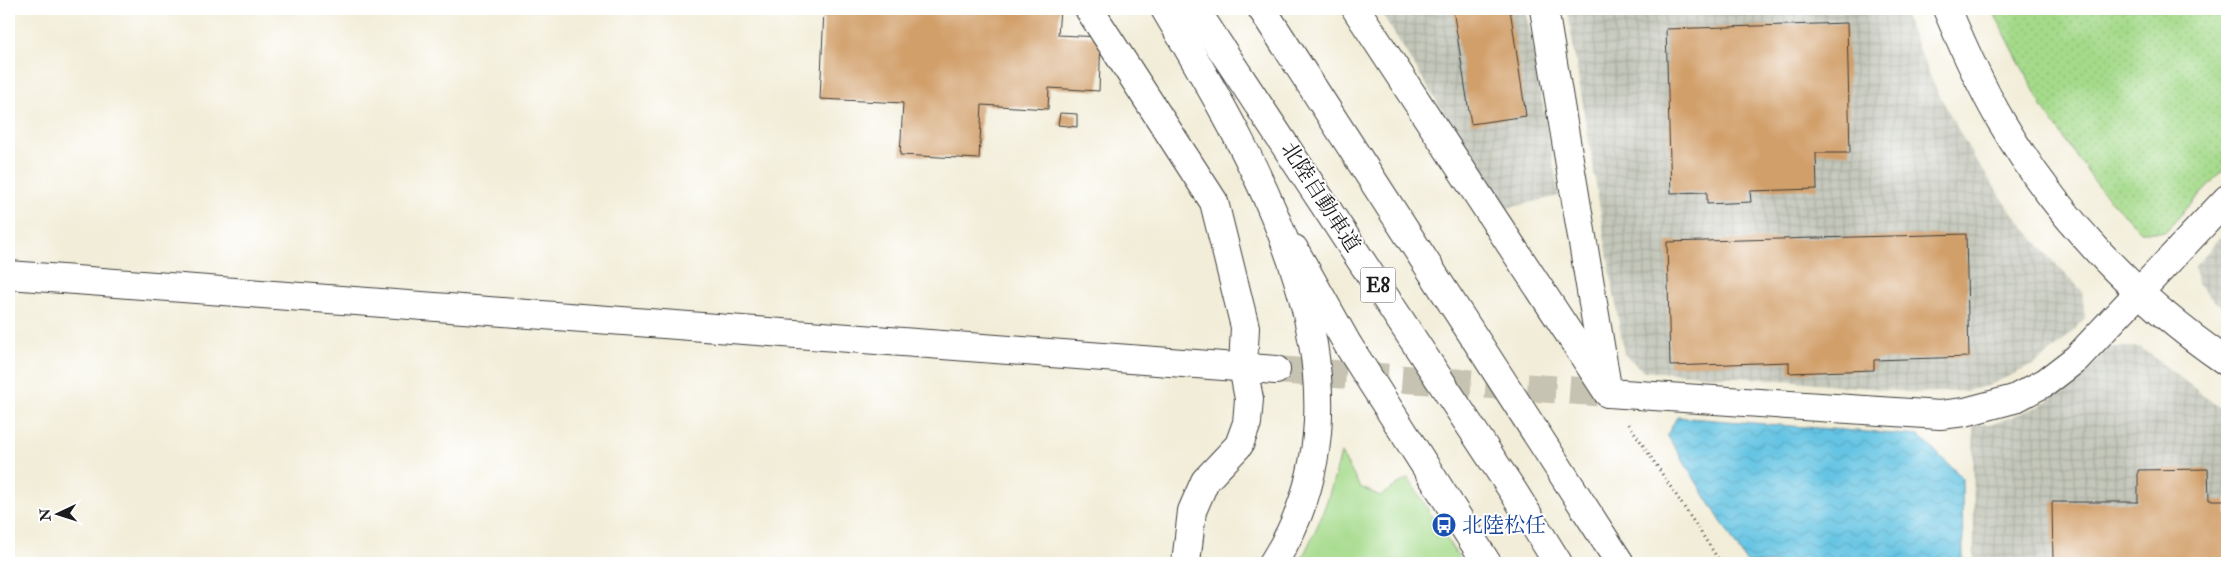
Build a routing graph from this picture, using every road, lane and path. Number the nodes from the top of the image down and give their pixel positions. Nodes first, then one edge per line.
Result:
1 (1089, 9) edge
2 (1165, 9) edge
3 (1196, 9) edge
4 (1262, 9) edge
5 (1356, 9) edge
6 (1544, 9) edge
7 (1947, 9) edge
8 (2227, 199) edge
9 (1267, 200) junction
10 (9, 275) edge
11 (2140, 293) junction
12 (2227, 362) edge
13 (1243, 368) junction
14 (1276, 370) tunnel mouth
15 (1608, 393) junction
16 (1620, 562) edge
17 (1186, 563) edge
18 (1273, 563) edge
19 (1487, 563) edge
20 (1558, 563) edge
21 (1721, 563) edge

1 - 13 main road
2 - 9 main road
3 - 20 main road, 北陸自動車道 / E8
4 - 16 main road, E8
5 - 15 main road
6 - 15 main road
7 - 11 main road
8 - 11 main road
9 - 18 main road
9 - 19 main road
10 - 13 main road
11 - 12 main road
11 - 15 main road
13 - 14 main road
13 - 17 main road
15 - 21 path

